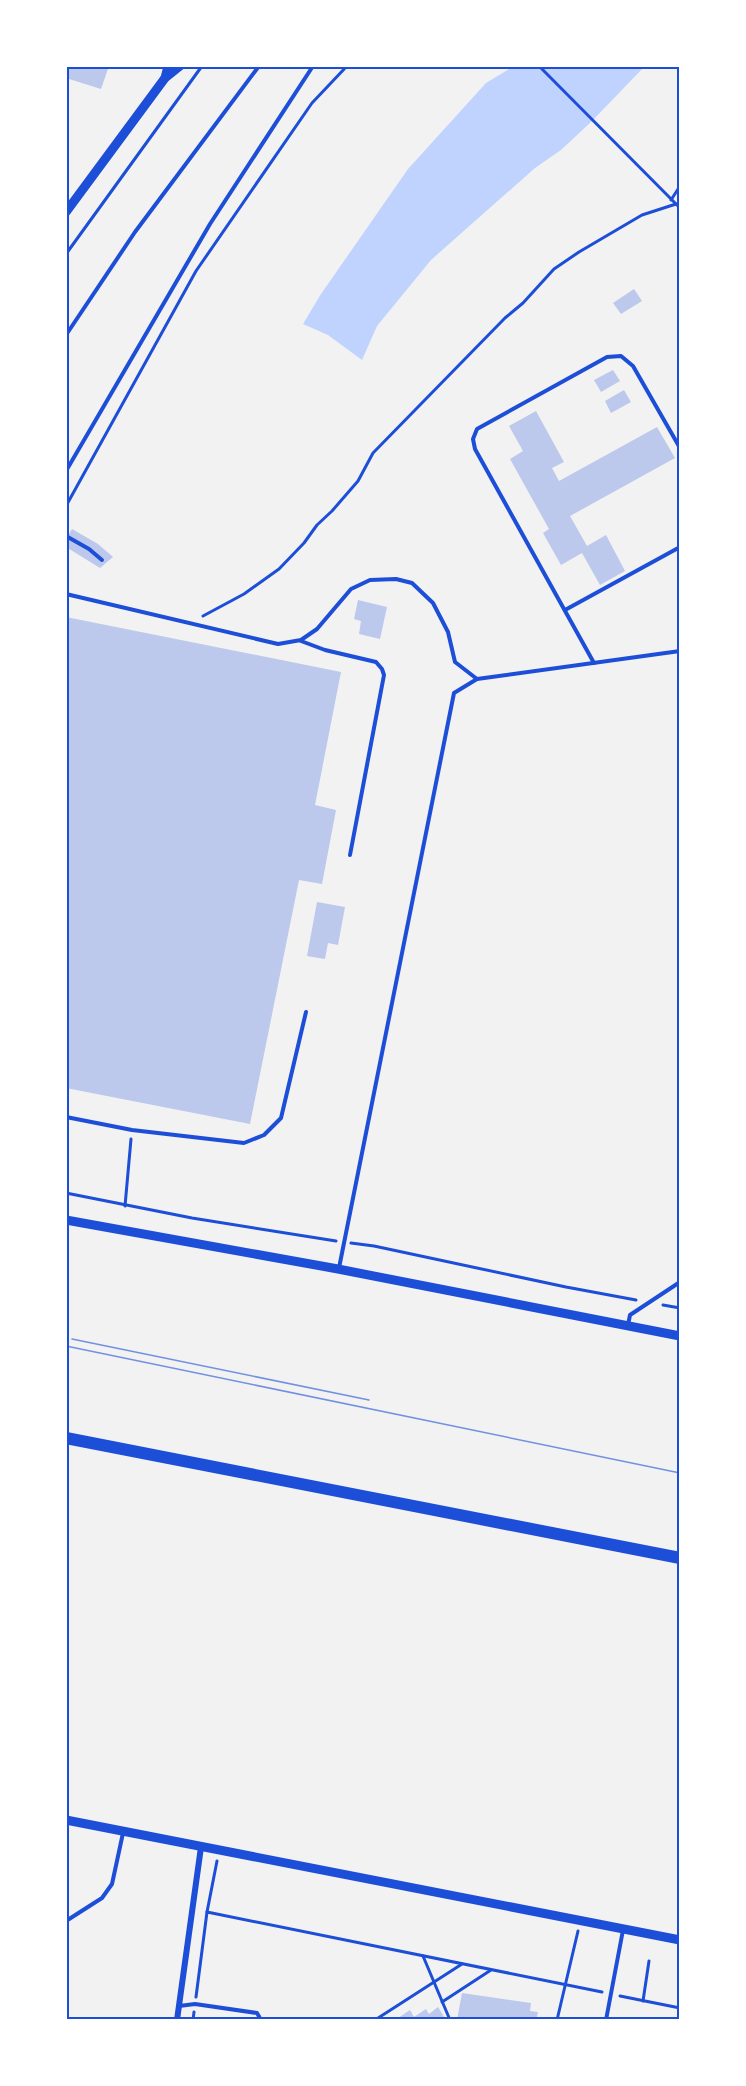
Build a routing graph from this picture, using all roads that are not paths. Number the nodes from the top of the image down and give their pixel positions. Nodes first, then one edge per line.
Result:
1 (168, 66) edge
2 (180, 66) edge
3 (259, 66) edge
4 (313, 66) edge
5 (165, 78) junction
6 (66, 212) edge
7 (66, 335) edge
8 (680, 448) edge
9 (66, 471) edge
10 (66, 536) edge
11 (680, 547) edge
12 (102, 560) dead end
13 (66, 594) edge
14 (565, 610) junction
15 (301, 640) junction
16 (680, 651) edge
17 (594, 663) junction
18 (477, 679) junction
19 (350, 855) dead end
20 (306, 1012) dead end
21 (66, 1117) edge
22 (66, 1220) edge
23 (338, 1269) junction
24 (680, 1282) edge
25 (628, 1325) junction
26 (680, 1335) edge
27 (66, 1438) edge
28 (680, 1558) edge
29 (66, 1820) edge
30 (124, 1832) junction
31 (201, 1847) junction
32 (66, 1921) edge
33 (623, 1929) junction
34 (680, 1941) edge
35 (178, 2006) junction
36 (177, 2020) edge
37 (261, 2020) edge
38 (606, 2020) edge

1 - 5 street
2 - 5 street
3 - 7 lane
4 - 9 lane
5 - 6 street
8 - 14 lane
10 - 12 lane
11 - 14 lane
13 - 15 lane
14 - 17 lane
15 - 18 lane
15 - 19 lane
16 - 17 lane
17 - 18 lane
18 - 23 lane
20 - 21 lane
22 - 23 street
23 - 25 street
24 - 25 lane
25 - 26 street
27 - 28 main road
29 - 30 street
30 - 31 street
30 - 32 lane
31 - 33 street
31 - 35 street
33 - 34 street
33 - 38 lane
35 - 36 street
35 - 37 lane

